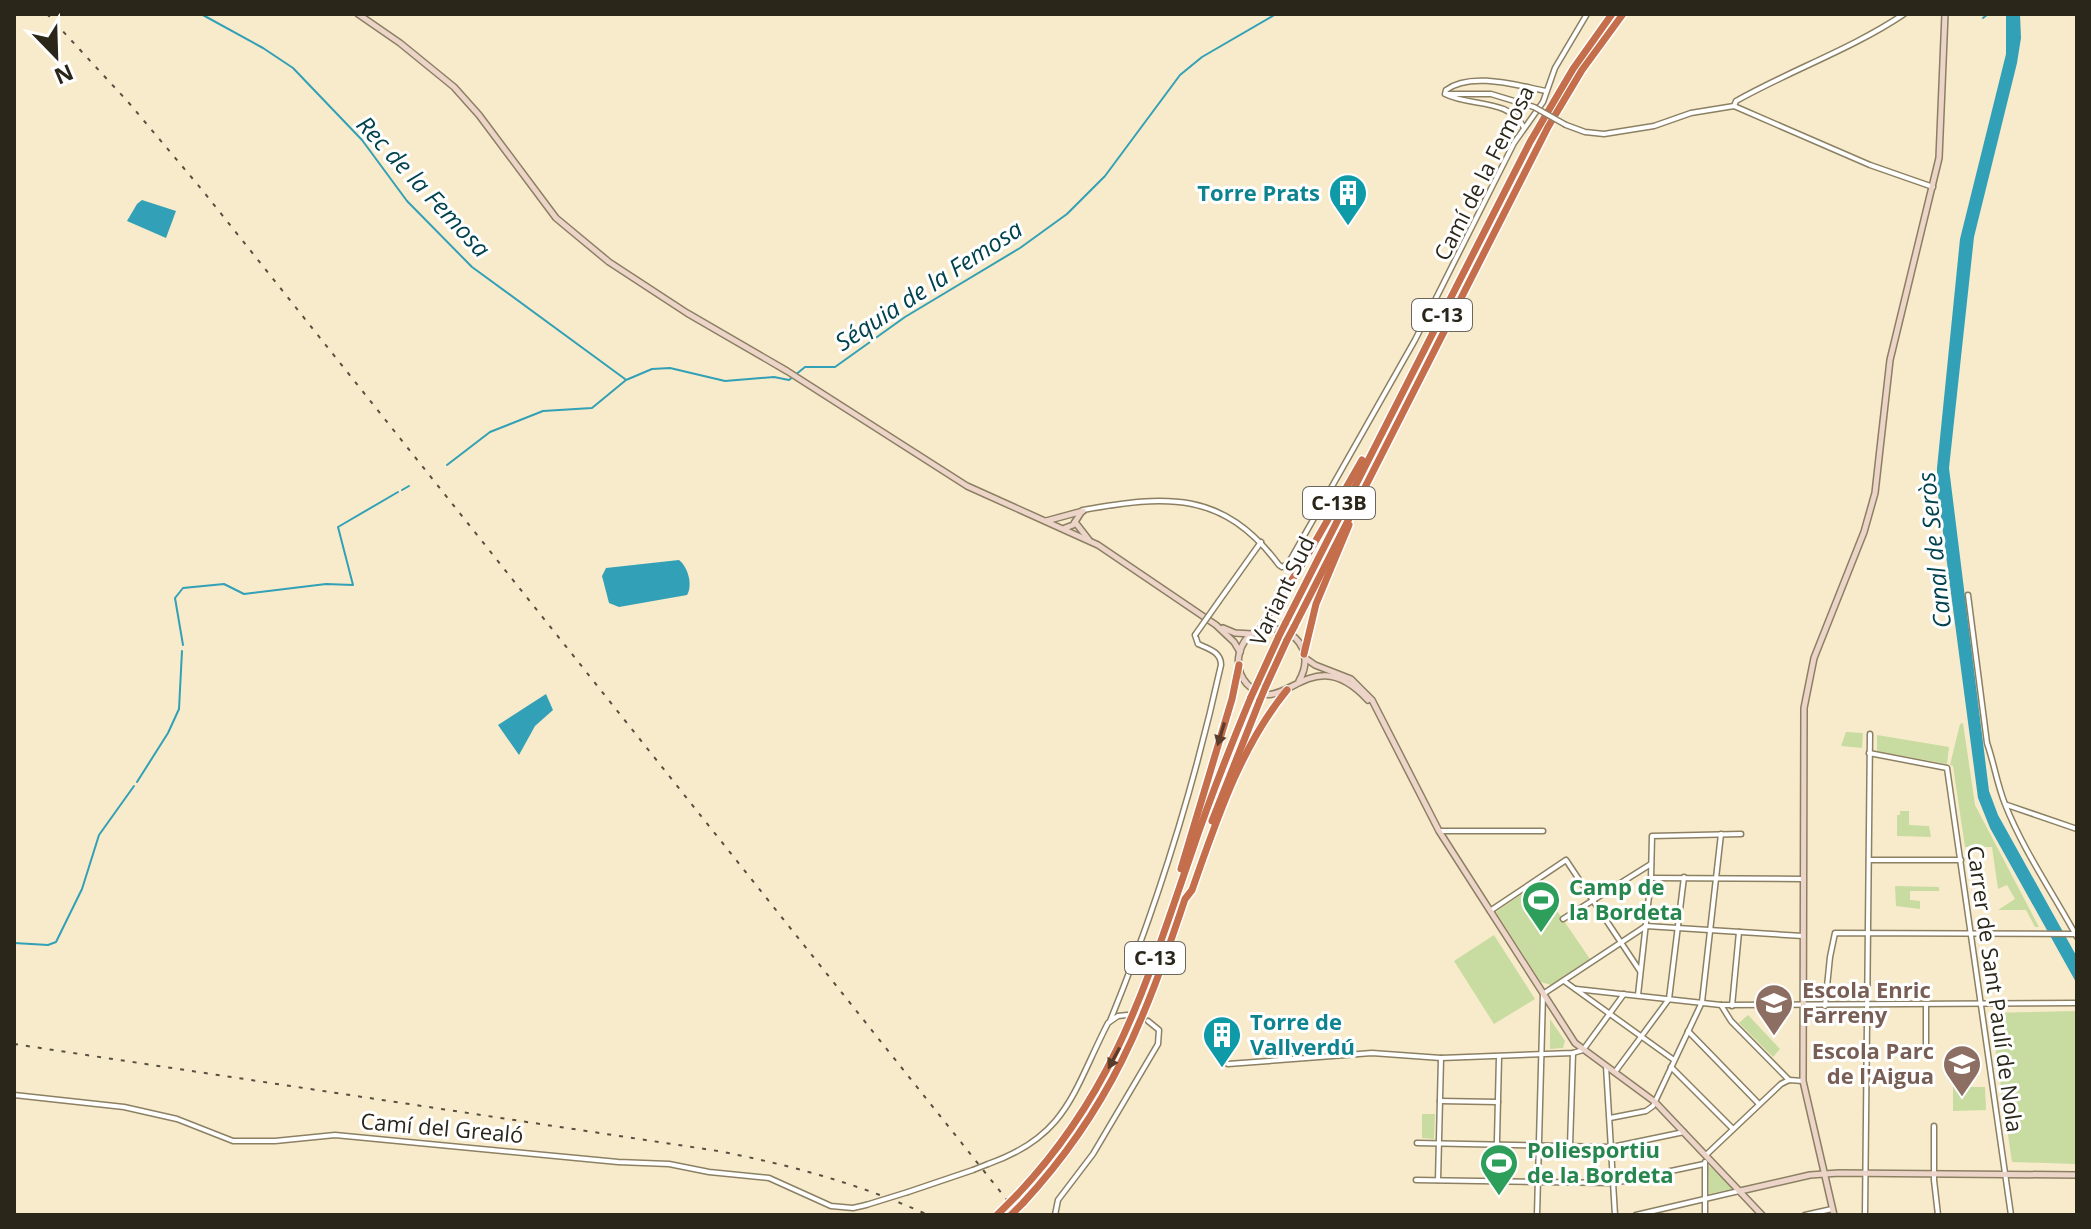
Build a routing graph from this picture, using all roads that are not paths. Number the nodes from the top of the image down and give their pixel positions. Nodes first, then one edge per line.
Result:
1 (358, 14) edge
2 (1587, 14) edge
3 (1612, 14) edge
4 (1623, 14) edge
5 (1904, 14) edge
6 (1945, 14) edge
7 (1546, 91) junction
8 (1445, 94) junction
9 (1734, 106) junction
10 (1524, 129) junction
11 (1933, 187) junction
12 (1412, 372) junction
13 (1400, 415) junction
14 (1083, 511) junction
15 (1066, 516) junction
16 (1045, 521) junction
17 (1075, 522) junction
18 (1064, 529) junction
19 (1090, 541) junction
20 (1261, 542) junction
21 (1968, 595) dead end
22 (1216, 625) junction
23 (1290, 625) junction
24 (1256, 632) junction
25 (1240, 652) junction
26 (1304, 656) junction
27 (1239, 665) junction
28 (1326, 675) junction
29 (1299, 681) junction
30 (1356, 683) junction
31 (1287, 690) junction
32 (1256, 698) junction
33 (1373, 704) junction
34 (1870, 734) dead end
35 (1869, 753) junction
36 (2005, 804) junction
37 (2026, 813) junction
38 (1438, 828) junction
39 (2017, 828) junction
40 (2077, 829) edge
41 (1543, 831) dead end
42 (1721, 834) junction
43 (1741, 834) dead end
44 (1869, 860) junction
45 (1961, 860) junction
46 (1651, 864) junction
47 (1684, 877) junction
48 (1716, 877) junction
49 (1651, 878) junction
50 (1803, 879) junction
51 (1185, 899) junction
52 (1593, 900) junction
53 (1490, 911) junction
54 (1563, 919) dead end
55 (1646, 926) junction
56 (1677, 928) junction
57 (1710, 931) junction
58 (1739, 932) junction
59 (1868, 933) junction
60 (1970, 933) junction
61 (2076, 935) edge
62 (1803, 936) junction
63 (1620, 943) junction
64 (1641, 973) junction
65 (1564, 981) junction
66 (1144, 989) junction
67 (1576, 989) junction
68 (1543, 994) junction
69 (1624, 994) junction
70 (1638, 995) junction
71 (1669, 999) junction
72 (1702, 1002) junction
73 (2077, 1003) edge
74 (1721, 1005) junction
75 (1926, 1005) junction
76 (1981, 1005) junction
77 (1732, 1006) junction
78 (1803, 1006) junction
79 (1825, 1006) junction
80 (1868, 1006) junction
81 (1553, 1010) junction
82 (1609, 1013) junction
83 (1127, 1015) dead end
84 (1543, 1015) junction
85 (1110, 1021) junction
86 (1148, 1021) dead end
87 (1688, 1031) junction
88 (1640, 1036) junction
89 (1926, 1049) dead end
90 (1583, 1050) junction
91 (1573, 1053) junction
92 (1542, 1055) junction
93 (1499, 1057) junction
94 (1441, 1058) junction
95 (1674, 1060) junction
96 (1228, 1064) dead end
97 (1606, 1066) junction
98 (1671, 1067) junction
99 (1615, 1072) junction
100 (1789, 1080) junction
101 (1803, 1081) junction
102 (14, 1095) edge
103 (1440, 1101) junction
104 (1498, 1102) junction
105 (1655, 1102) junction
106 (1759, 1104) junction
107 (1610, 1118) junction
108 (1934, 1126) dead end
109 (1732, 1129) junction
110 (1684, 1132) junction
111 (1417, 1143) dead end
112 (1439, 1144) junction
113 (1496, 1145) junction
114 (1539, 1146) junction
115 (1570, 1146) junction
116 (1612, 1147) junction
117 (1706, 1159) junction
118 (1824, 1174) junction
119 (1864, 1174) junction
120 (1934, 1174) junction
121 (2004, 1174) junction
122 (2077, 1175) edge
123 (1416, 1180) dead end
124 (1438, 1180) junction
125 (1496, 1181) junction
126 (1538, 1182) junction
127 (1614, 1183) junction
128 (1739, 1191) junction
129 (1705, 1199) junction
130 (859, 1207) junction
131 (1833, 1212) edge
132 (859, 1215) edge
133 (997, 1215) edge
134 (1011, 1215) edge
135 (1055, 1215) edge
136 (1537, 1215) edge
137 (1615, 1215) edge
138 (1636, 1215) edge
139 (1705, 1215) edge
140 (1762, 1215) edge
141 (1805, 1215) edge
142 (1865, 1215) edge
143 (1938, 1215) edge
144 (2011, 1215) edge

1 - 16 main road
2 - 7 street, Camí de la Femosa
3 - 12 highway, Variant Sud / C-13
4 - 13 highway, C-13
5 - 9 street
6 - 11 main road
7 - 8 street
7 - 10 street, Camí de la Femosa
8 - 9 street, bridge
8 - 10 street
9 - 11 street
10 - 20 street, Camí de la Femosa
11 - 50 main road
12 - 23 highway, Variant Sud / C-13
12 - 24 highway, C-13B
13 - 23 highway, Variant Sud / C-13
13 - 26 highway, C-13B
14 - 15 main road
14 - 17 main road
14 - 20 street, Camí de la Femosa
15 - 16 main road
15 - 18 main road
16 - 18 main road
17 - 18 main road
17 - 19 main road
18 - 19 main road
19 - 22 main road
20 - 85 street, Camí del Grealó, bridge
21 - 36 street
22 - 24 main road
22 - 25 main road
23 - 32 highway, Variant Sud / C-13, bridge
24 - 25 main road
24 - 26 main road
25 - 27 main road
26 - 29 main road
26 - 30 main road
27 - 31 main road
27 -> 66 highway
28 - 29 main road
28 - 30 main road
28 - 33 main road
29 - 31 main road
30 - 33 main road
31 - 51 highway
32 - 51 highway, Variant Sud / C-13
32 - 66 highway, Variant Sud / C-13
33 - 38 main road
34 - 35 street
35 - 44 street
35 - 45 street, Carrer de Sant Paulí de Nola
36 - 37 street
36 - 39 street
37 - 39 street
37 - 40 street
38 - 41 street
38 - 53 main road
39 - 61 street
42 - 43 street
42 - 46 street
42 - 48 street
44 - 45 street
44 - 59 street
45 - 60 street, Carrer de Sant Paulí de Nola
46 - 49 street
46 - 52 street
47 - 48 street
47 - 49 street
47 - 56 street
48 - 50 street
48 - 57 street
49 - 55 street
50 - 62 main road
51 - 134 highway, C-13, bridge
52 - 53 street
52 - 54 street
52 - 63 street
53 - 68 main road
55 - 56 street
55 - 63 street
55 - 64 street
56 - 57 street
56 - 71 street
57 - 58 street
57 - 72 street
58 - 62 street
58 - 77 street
59 - 60 street
59 - 79 street
59 - 80 street
60 - 61 street
60 - 76 street, Carrer de Sant Paulí de Nola
62 - 78 main road
63 - 64 street
63 - 65 street
64 - 70 street
65 - 67 street
65 - 68 street
66 -> 133 highway, Variant Sud / C-13, bridge
67 - 69 street
67 - 82 street
68 - 81 main road
68 - 84 street
69 - 70 street
69 - 82 street
70 - 71 street
71 - 72 street
71 - 88 street
72 - 74 street
72 - 87 street
73 - 76 street
74 - 77 street
74 - 100 street
75 - 76 street
75 - 80 street
75 - 89 street
76 - 121 street, Carrer de Sant Paulí de Nola
77 - 78 street
78 - 79 street
78 - 101 main road
79 - 80 street
80 - 119 street
81 - 84 street
81 - 90 main road
82 - 88 street
82 - 90 street
83 - 85 street
84 - 92 street
85 - 130 street, Camí del Grealó, bridge
86 - 135 street
87 - 95 street
87 - 106 street
88 - 95 street
88 - 99 street
90 - 91 street
90 - 97 main road
91 - 92 street
91 - 115 street
92 - 93 street
92 - 114 street
93 - 94 street
93 - 104 street
94 - 96 street
94 - 103 street
95 - 98 street
97 - 99 main road
97 - 107 street
98 - 105 street
98 - 109 street
99 - 105 main road
100 - 101 street
100 - 106 street
101 - 118 main road
102 - 130 street, Camí del Grealó
103 - 104 street
103 - 112 street
104 - 113 street
105 - 107 street
105 - 110 main road
106 - 109 street
107 - 116 street
108 - 120 street
109 - 117 street
110 - 116 street
110 - 117 main road
111 - 112 street
112 - 113 street
112 - 124 street
113 - 114 street
113 - 125 street
114 - 115 street
114 - 126 street
115 - 116 street
116 - 127 street
117 - 127 street
117 - 128 main road
117 - 129 street
118 - 119 main road
118 - 128 main road
118 - 131 main road
119 - 120 main road
119 - 142 street
120 - 121 main road
120 - 143 street
121 - 122 main road
121 - 144 street, Carrer de Sant Paulí de Nola
123 - 124 street
124 - 125 street
125 - 126 street
126 - 127 street
126 - 136 street
127 - 137 street
128 - 129 street
128 - 140 main road
129 - 138 street
129 - 139 street
130 - 132 street
131 - 141 street

